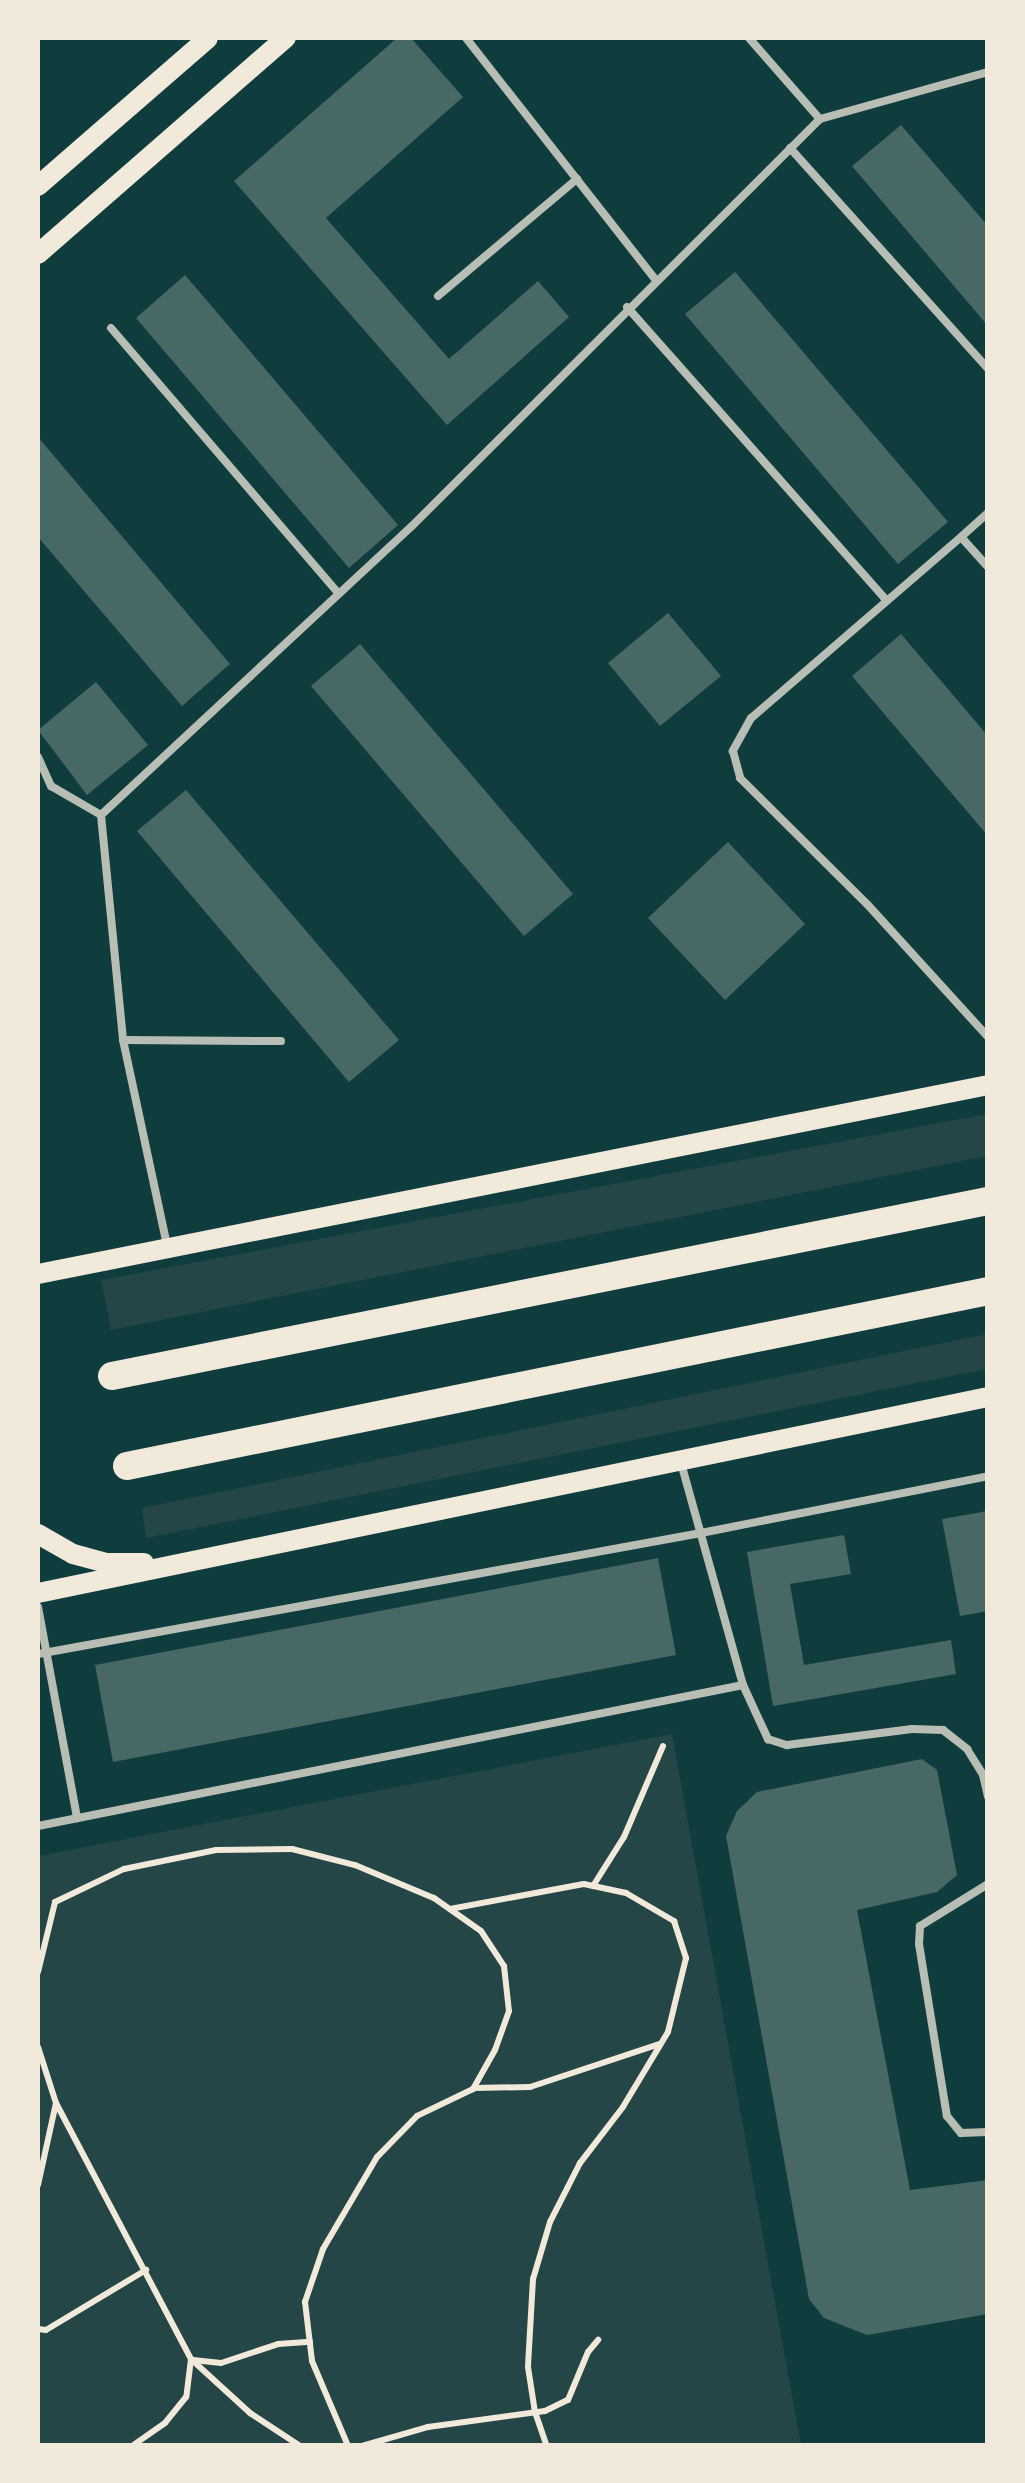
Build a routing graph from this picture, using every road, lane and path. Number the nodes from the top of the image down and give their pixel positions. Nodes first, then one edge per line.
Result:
1 (208, 38) edge
2 (286, 38) edge
3 (466, 38) edge
4 (749, 38) edge
5 (988, 72) edge
6 (820, 119) junction
7 (790, 148) junction
8 (577, 179) junction
9 (38, 186) edge
10 (38, 254) edge
11 (655, 278) junction
12 (438, 296) dead end
13 (627, 308) junction
14 (110, 328) dead end
15 (988, 369) edge
16 (988, 513) edge
17 (961, 537) junction
18 (988, 567) edge
19 (338, 593) junction
20 (886, 600) junction
21 (38, 756) edge
22 (101, 816) junction
23 (988, 1037) edge
24 (123, 1040) junction
25 (281, 1041) dead end
26 (988, 1086) edge
27 (988, 1200) edge
28 (167, 1244) junction
29 (104, 1260) junction
30 (38, 1274) edge
31 (38, 1290) edge
32 (988, 1290) edge
33 (112, 1376) dead end
34 (988, 1397) edge
35 (680, 1458) junction
36 (127, 1466) dead end
37 (988, 1476) edge
38 (38, 1534) edge
39 (701, 1534) junction
40 (184, 1564) junction
41 (38, 1594) edge
42 (38, 1608) edge
43 (42, 1653) edge
44 (744, 1684) junction
45 (663, 1746) dead end
46 (988, 1796) edge
47 (77, 1818) junction
48 (38, 1826) edge
49 (988, 1884) edge
50 (593, 1886) junction
51 (450, 1910) junction
52 (38, 1972) edge
53 (662, 2042) junction
54 (38, 2047) edge
55 (50, 2084) junction
56 (473, 2088) junction
57 (38, 2090) edge
58 (56, 2103) junction
59 (988, 2132) edge
60 (38, 2184) edge
61 (146, 2270) junction
62 (38, 2329) edge
63 (598, 2340) dead end
64 (310, 2342) junction
65 (192, 2360) junction
66 (535, 2412) junction
67 (132, 2446) edge
68 (300, 2446) edge
69 (348, 2446) edge
70 (362, 2446) edge
71 (548, 2446) edge

1 - 9 main road
2 - 10 main road
3 - 8 lane
4 - 6 lane
5 - 6 lane
6 - 7 lane
7 - 11 lane
7 - 15 lane
8 - 11 lane
8 - 12 lane
11 - 13 lane
13 - 19 lane
13 - 20 lane
14 - 19 lane
16 - 17 lane
17 - 18 lane
17 - 20 lane
19 - 22 lane
20 - 23 lane
21 - 22 lane
22 - 24 lane
24 - 25 lane
24 - 28 lane
26 - 28 main road
27 - 33 highway
28 - 29 main road
29 - 30 main road
29 - 31 main road
32 - 36 highway
34 - 35 main road
35 - 39 lane
35 - 40 main road
37 - 39 lane
38 - 40 main road
39 - 43 lane
39 - 44 lane
40 - 41 main road
42 - 43 lane
43 - 47 lane
44 - 46 lane
44 - 47 lane
45 - 50 path
47 - 48 lane
49 - 59 lane
50 - 51 path
50 - 53 path
51 - 52 path
51 - 56 path
53 - 56 path
53 - 66 path
54 - 55 path
55 - 57 path
55 - 58 path
56 - 64 path
58 - 60 path
58 - 61 path
61 - 62 path
61 - 65 path
63 - 66 path
64 - 65 path
64 - 69 path
65 - 67 path
65 - 68 path
66 - 70 path
66 - 71 path

